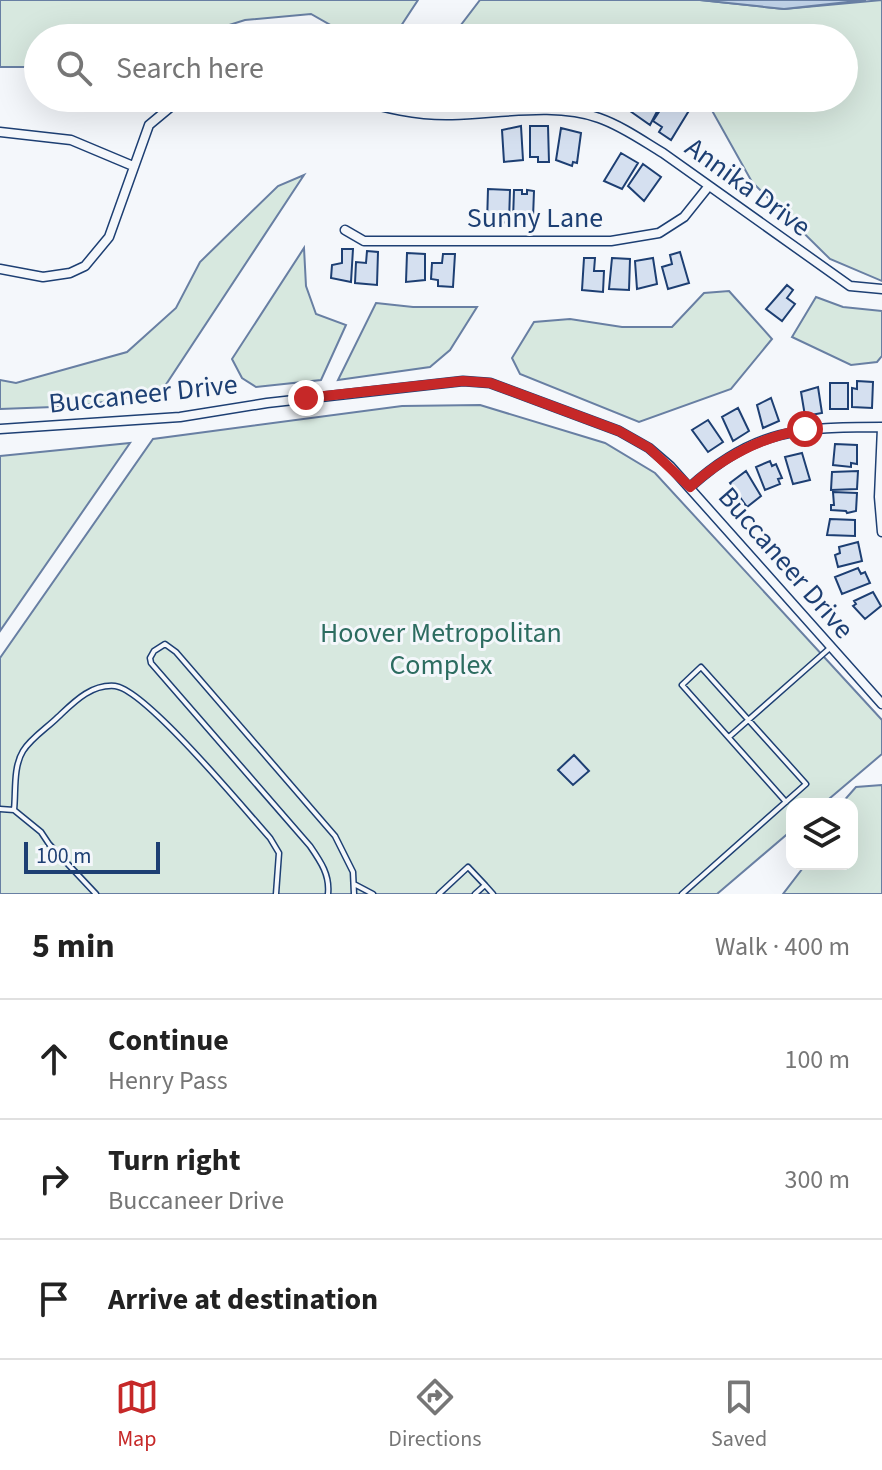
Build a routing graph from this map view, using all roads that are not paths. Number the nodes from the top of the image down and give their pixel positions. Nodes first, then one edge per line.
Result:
1 (165, 112) edge
2 (408, 112) edge
3 (497, 112) edge
4 (548, 112) edge
5 (0, 132) edge
6 (133, 166) junction
7 (708, 187) junction
8 (345, 230) dead end
9 (0, 269) edge
10 (882, 289) edge
11 (882, 428) edge
12 (0, 429) edge
13 (690, 487) junction
14 (882, 532) edge
15 (831, 647) junction
16 (882, 704) edge
17 (748, 720) junction
18 (729, 737) junction
19 (790, 798) edge
20 (786, 802) joint
21 (0, 809) edge
22 (14, 810) junction
23 (354, 884) junction
24 (485, 885) junction
25 (96, 894) edge
26 (276, 894) edge
27 (328, 894) edge
28 (354, 894) edge
29 (373, 894) edge
30 (439, 894) edge
31 (475, 894) edge
32 (493, 894) edge
33 (682, 894) edge

1 - 6 street
2 - 3 street, Annika Drive
4 - 7 street, Annika Drive
5 - 6 street
6 - 9 street
7 - 8 street, Sunny Lane
7 - 10 street, Annika Drive
11 - 13 street
11 - 14 street
12 - 13 street, Buccaneer Drive
13 - 15 street, Buccaneer Drive
15 - 16 street, Buccaneer Drive
15 - 17 lane
17 - 18 lane
17 - 18 lane
17 - 19 lane
18 - 20 lane
20 - 33 lane
21 - 22 lane
22 - 25 lane
22 - 26 lane
23 - 27 lane
23 - 28 lane
23 - 29 lane
24 - 30 lane
24 - 31 lane
24 - 32 lane

